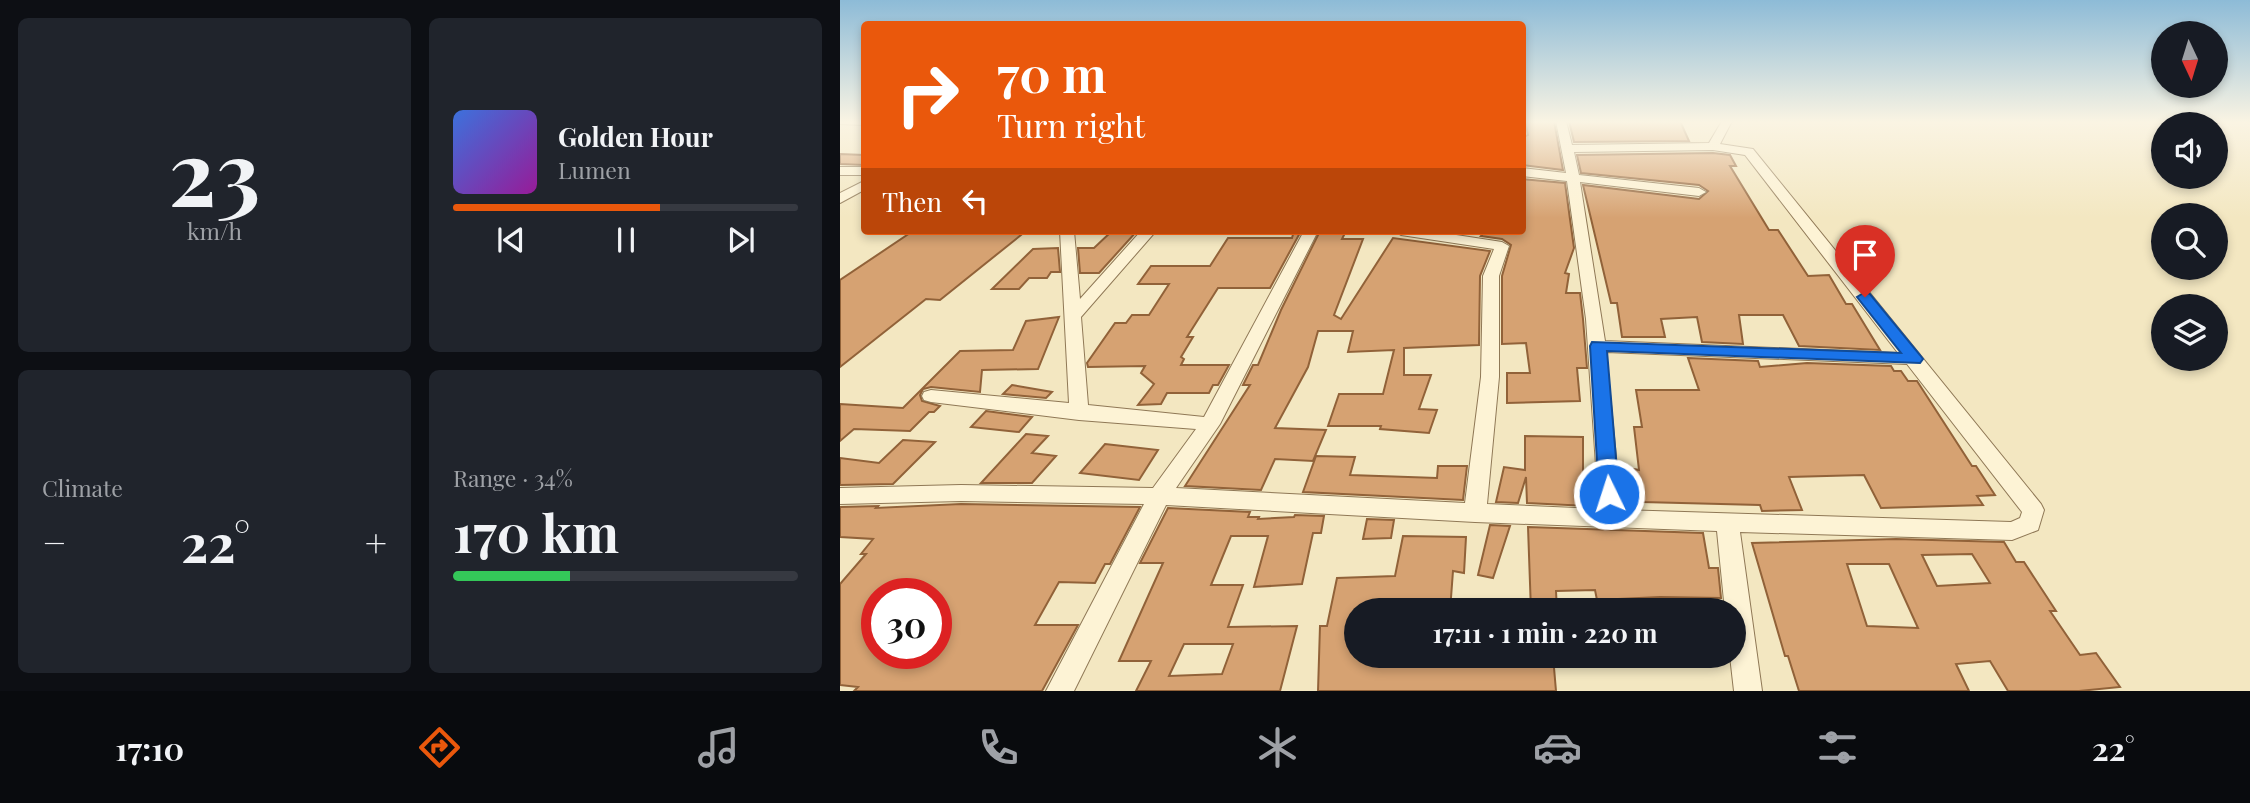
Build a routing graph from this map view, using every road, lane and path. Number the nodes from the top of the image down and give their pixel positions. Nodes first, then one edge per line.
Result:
1 (1569, 153) edge
2 (1750, 153) edge
3 (840, 171) edge
4 (861, 172) edge
5 (1526, 172) edge
6 (1575, 177) junction
7 (861, 187) edge
8 (1699, 192) dead end
9 (840, 200) edge
10 (1067, 235) edge
11 (1145, 235) edge
12 (1309, 235) edge
13 (1428, 235) edge
14 (1074, 316) junction
15 (1598, 346) junction
16 (1914, 359) junction
17 (931, 396) dead end
18 (1079, 413) junction
19 (1210, 424) junction
20 (840, 496) edge
21 (1159, 496) junction
22 (1475, 513) junction
23 (1611, 519) junction
24 (1727, 523) junction
25 (1060, 691) edge
26 (1748, 691) edge

1 - 6 street
2 - 16 street
3 - 4 street
5 - 6 street
6 - 8 street
6 - 15 street
7 - 9 street
10 - 14 street
11 - 14 street
12 - 19 street
13 - 22 street
14 - 18 street
15 - 16 street
15 - 23 street
16 - 24 street
17 - 18 street
18 - 19 street
19 - 21 street
20 - 21 street
21 - 22 street
21 - 25 street
22 - 23 street
23 - 24 street
24 - 26 street

